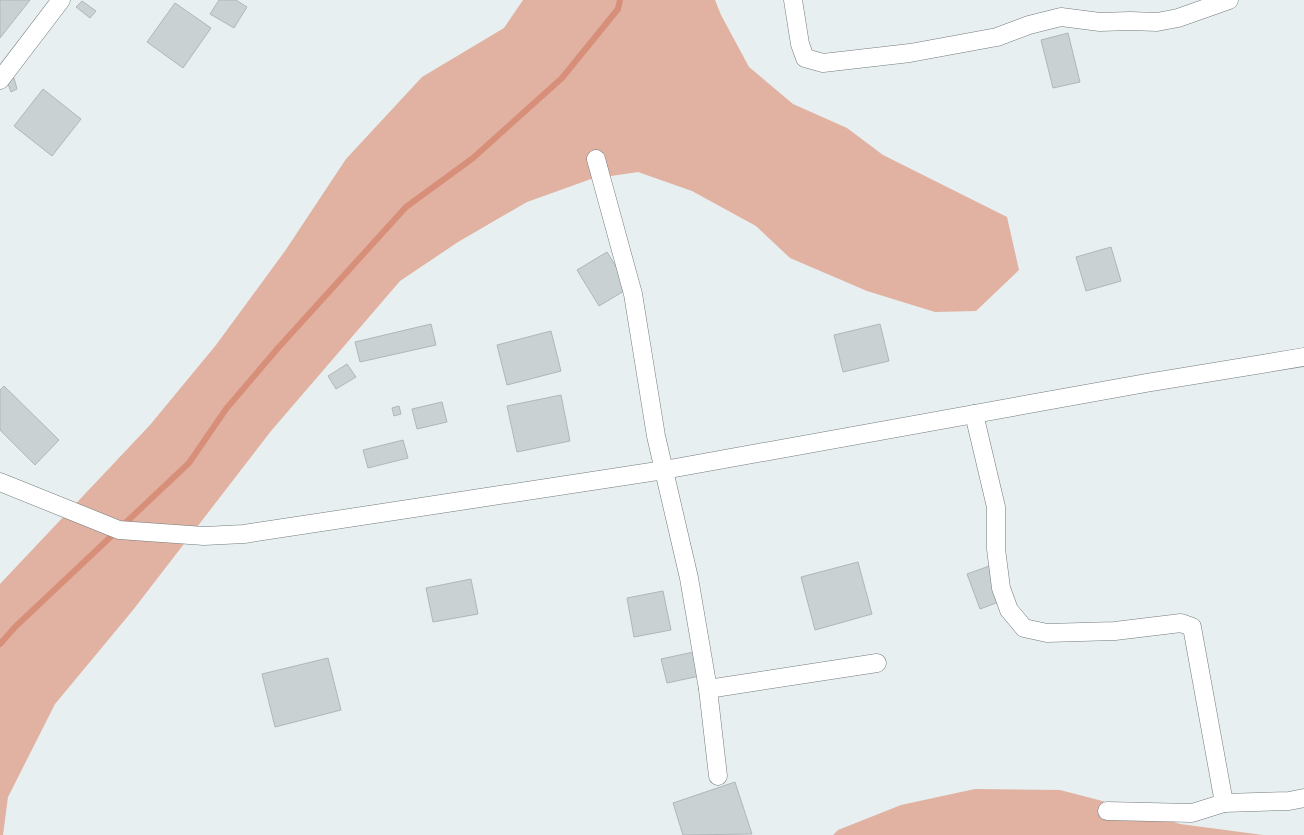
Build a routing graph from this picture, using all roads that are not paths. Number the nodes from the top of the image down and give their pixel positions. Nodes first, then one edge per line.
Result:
1 (61, 0) edge
2 (793, 0) edge
3 (1228, 0) edge
4 (0, 80) edge
5 (596, 159) dead end
6 (1304, 357) edge
7 (974, 414) junction
8 (664, 470) junction
9 (0, 482) edge
10 (877, 663) dead end
11 (708, 689) junction
12 (718, 776) dead end
13 (1304, 798) edge
14 (1224, 803) junction
15 (1107, 811) dead end

1 - 4 street
2 - 3 street
5 - 8 street
6 - 7 street
7 - 8 street
7 - 14 street
8 - 9 street
8 - 11 street
10 - 11 street
11 - 12 street
13 - 14 street
14 - 15 street

